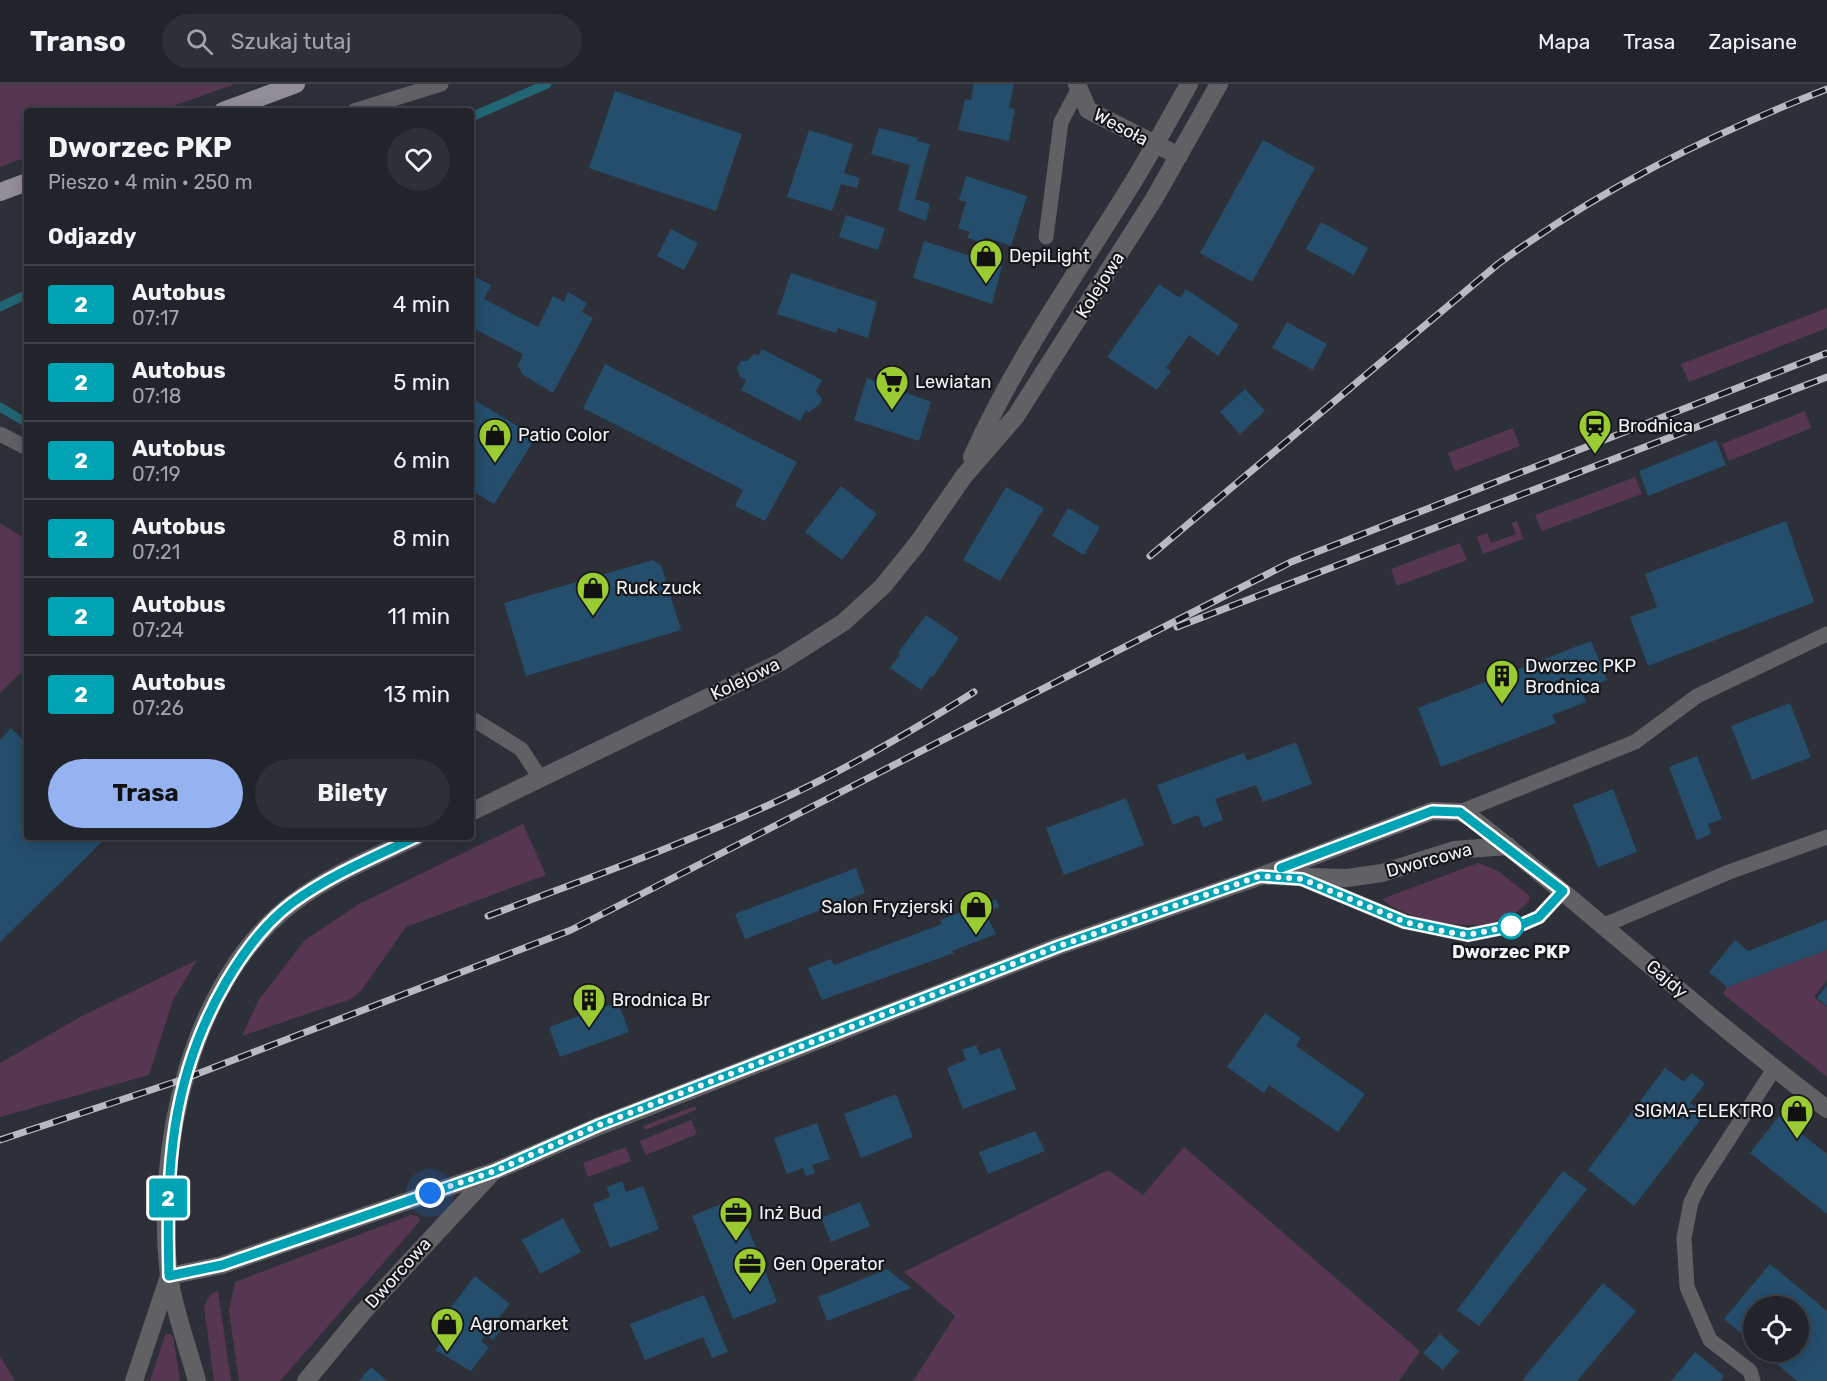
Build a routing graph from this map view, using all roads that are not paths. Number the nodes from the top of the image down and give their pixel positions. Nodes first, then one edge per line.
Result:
1 (296, 84) edge
2 (441, 84) edge
3 (1189, 84) edge
4 (1220, 84) edge
5 (1078, 87) edge
6 (231, 108) edge
7 (364, 108) edge
8 (1155, 145) junction
9 (1179, 156) junction
10 (24, 183) edge
11 (0, 192) edge
12 (1046, 237) dead end
13 (1035, 338) junction
14 (1060, 350) junction
15 (0, 434) edge
16 (24, 446) edge
17 (964, 476) junction
18 (1827, 634) edge
19 (474, 720) edge
20 (541, 779) junction
21 (474, 811) edge
22 (1460, 812) junction
23 (1827, 837) edge
24 (410, 840) edge
25 (1508, 846) junction
26 (1260, 876) junction
27 (1302, 879) junction
28 (1563, 891) junction
29 (1605, 926) junction
30 (1774, 1069) junction
31 (1827, 1109) edge
32 (495, 1171) junction
33 (169, 1276) junction
34 (134, 1381) edge
35 (197, 1381) edge
36 (306, 1381) edge
37 (1753, 1381) edge

1 - 6 main road
2 - 7 lane
3 - 8 street, Kolejowa
4 - 9 street, Kolejowa
5 - 8 street, Wesoła
5 - 12 lane
8 - 9 street, Wesoła
8 - 13 street, Kolejowa
9 - 14 street, Kolejowa
10 - 11 main road
13 - 14 street
13 - 17 street, Kolejowa
14 - 17 street, Kolejowa
15 - 16 lane
17 - 20 street, Kolejowa
18 - 22 lane
19 - 20 lane
20 - 21 street, Kolejowa
22 - 25 street, Dworcowa
22 - 26 street, Dworcowa
23 - 29 lane
24 - 33 street
25 - 27 street, Dworcowa
25 - 28 street, Gajdy
26 - 27 street, Dworcowa
26 - 32 street, Dworcowa
27 - 28 lane
28 - 29 street, Gajdy
29 - 30 street, Gajdy
30 - 31 street, Gajdy
30 - 37 lane
32 - 33 street, Dworcowa
32 - 36 street, Dworcowa
33 - 34 street
33 - 35 street

